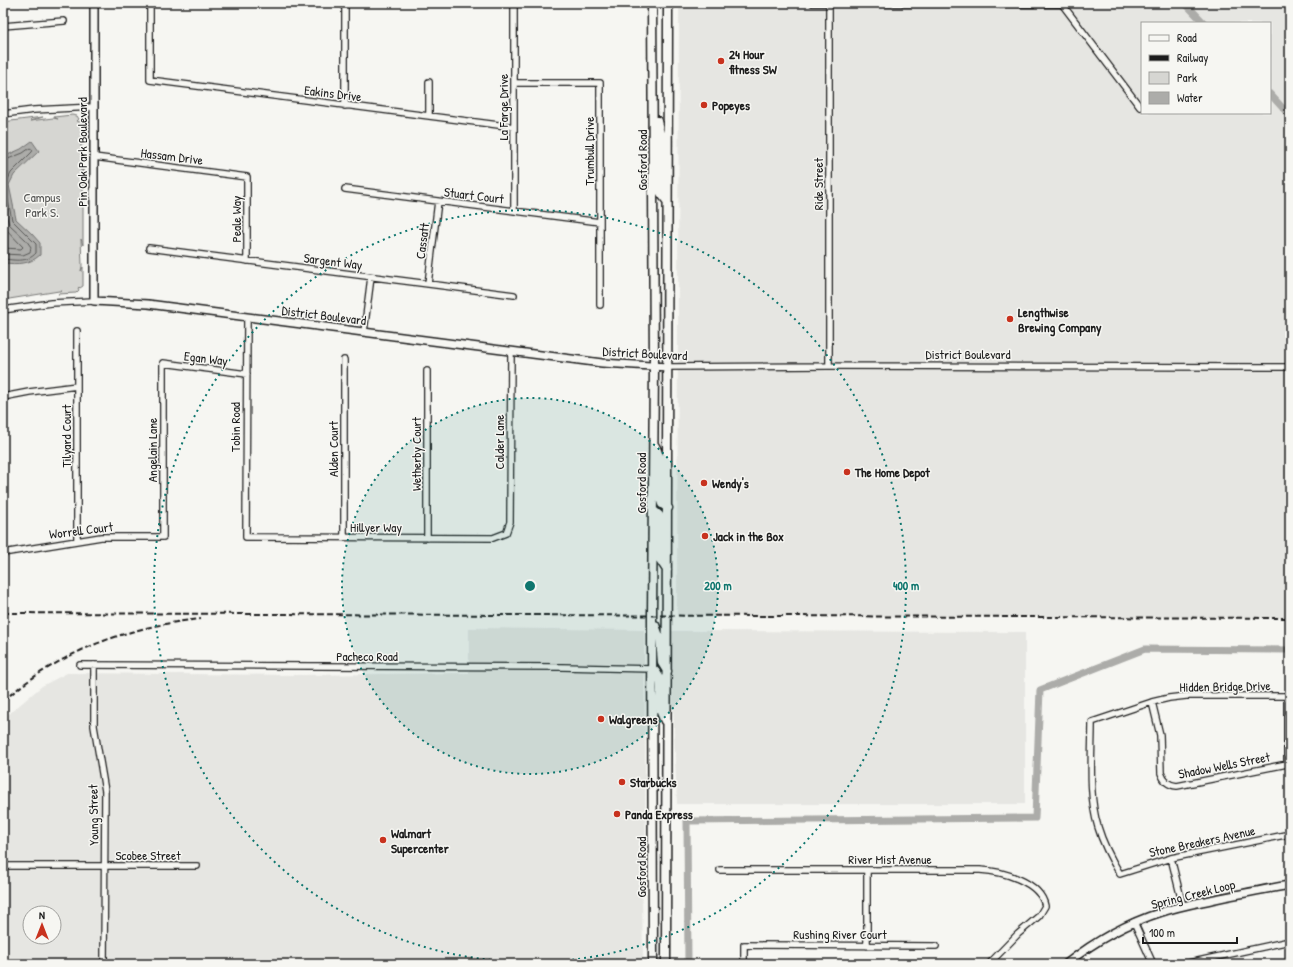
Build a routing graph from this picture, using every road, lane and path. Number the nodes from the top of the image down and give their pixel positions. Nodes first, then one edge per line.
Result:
1 (94, 3) edge
2 (150, 3) edge
3 (345, 3) edge
4 (514, 3) edge
5 (652, 3) edge
6 (668, 3) edge
7 (813, 3) edge
8 (829, 3) edge
9 (890, 3) edge
10 (1062, 4) edge
11 (64, 21) dead end
12 (3, 26) edge
13 (429, 82) dead end
14 (514, 83) junction
15 (344, 106) junction
16 (94, 107) junction
17 (654, 107) junction
18 (1140, 107) dead end
19 (3, 114) edge
20 (429, 116) junction
21 (514, 127) junction
22 (94, 157) junction
23 (247, 177) joint
24 (344, 189) dead end
25 (667, 201) junction
26 (438, 202) junction
27 (514, 211) junction
28 (600, 222) junction
29 (149, 248) dead end
30 (247, 261) junction
31 (371, 277) junction
32 (428, 284) junction
33 (514, 295) dead end
34 (94, 301) junction
35 (600, 305) dead end
36 (3, 310) edge
37 (247, 317) junction
38 (77, 331) dead end
39 (364, 332) junction
40 (511, 351) junction
41 (344, 360) dead end
42 (164, 363) joint
43 (829, 366) junction
44 (654, 367) junction
45 (668, 367) junction
46 (1290, 367) edge
47 (427, 371) dead end
48 (247, 374) junction
49 (77, 386) junction
50 (3, 397) edge
51 (653, 441) junction
52 (668, 508) junction
53 (653, 510) junction
54 (506, 533) joint
55 (163, 537) joint
56 (246, 537) joint
57 (344, 537) junction
58 (427, 538) junction
59 (77, 540) junction
60 (3, 553) edge
61 (667, 571) junction
62 (653, 621) junction
63 (80, 665) dead end
64 (94, 665) junction
65 (653, 669) junction
66 (667, 672) junction
67 (1289, 696) edge
68 (1152, 702) junction
69 (667, 727) junction
70 (1290, 834) edge
71 (1171, 858) junction
72 (3, 866) edge
73 (104, 866) junction
74 (197, 866) dead end
75 (720, 870) dead end
76 (867, 870) junction
77 (1120, 874) joint
78 (1290, 885) edge
79 (1183, 906) junction
80 (1134, 922) junction
81 (1290, 941) edge
82 (867, 946) junction
83 (936, 946) dead end
84 (1215, 957) junction
85 (104, 964) edge
86 (653, 964) edge
87 (666, 964) edge
88 (744, 964) edge
89 (989, 964) edge
90 (1066, 964) edge
91 (1153, 964) edge
92 (1184, 964) edge
93 (1217, 964) edge

1 - 16 street, Pin Oak Park Boulevard
2 - 15 street, Eakins Drive
3 - 15 street
4 - 14 street, La Farge Drive
5 - 17 main road, Gosford Road
6 - 25 main road, Gosford Road
7 - 8 street
8 - 9 street
8 - 43 street, Ride Street
9 - 10 street
10 - 18 street
11 - 12 street
13 - 20 street
14 - 21 street, La Farge Drive
14 - 28 street, Trumbull Drive
15 - 20 street, Eakins Drive
16 - 19 street
16 - 22 street, Pin Oak Park Boulevard
17 - 25 main road
17 - 44 main road, Gosford Road
20 - 21 street, Eakins Drive
21 - 27 street, La Farge Drive
22 - 23 street, Hassam Drive
22 - 34 street, Pin Oak Park Boulevard
23 - 30 street, Peale Way
24 - 26 street, Stuart Court
25 - 45 main road, Gosford Road
26 - 27 street, Stuart Court
26 - 32 street, Cassatt
27 - 28 street, Stuart Court
28 - 35 street, Trumbull Drive
29 - 30 street, Sargent Way
30 - 31 street, Sargent Way
31 - 32 street, Sargent Way
31 - 39 street
32 - 33 street, Sargent Way
34 - 36 street, District Boulevard
34 - 37 street, District Boulevard
37 - 39 street, District Boulevard
37 - 48 street, Tobin Road
38 - 49 street, Tilyard Court
39 - 40 street, District Boulevard
40 - 44 street, District Boulevard
40 - 54 street, Calder Lane
41 - 57 street, Alden Court
42 - 48 street, Egan Way
42 - 55 street, Angelain Lane
43 - 45 street, District Boulevard
43 - 46 street, District Boulevard
44 - 45 street, District Boulevard
44 - 51 main road, Gosford Road
45 - 52 main road, Gosford Road
47 - 58 street, Wetherby Court
48 - 56 street, Tobin Road
49 - 50 street
49 - 59 street, Tilyard Court
51 - 52 main road
51 - 53 main road, Gosford Road
52 - 61 main road, Gosford Road
53 - 61 main road
53 - 62 main road, Gosford Road
54 - 58 street, Hillyer Way
55 - 59 street, Worrell Court
56 - 57 street, Hillyer Way
57 - 58 street, Hillyer Way
59 - 60 street, Worrell Court
61 - 66 main road, Gosford Road
62 - 65 main road, Gosford Road
62 - 66 main road
63 - 64 street, Pacheco Road
64 - 65 street, Pacheco Road
64 - 73 street, Young Street
65 - 69 main road
65 - 86 main road, Gosford Road
66 - 69 main road, Gosford Road
67 - 68 street, Hidden Bridge Drive
67 - 68 street, Shadow Wells Street
68 - 77 street, Hidden Bridge Drive
69 - 87 main road, Gosford Road
70 - 71 street, Stone Breakers Avenue
71 - 77 street, Stone Breakers Avenue
71 - 79 street
72 - 73 street, Scobee Street
73 - 74 street, Scobee Street
73 - 85 street, Young Street
75 - 76 street, River Mist Avenue
76 - 82 street
76 - 89 street, River Mist Avenue
78 - 79 street, Spring Creek Loop
79 - 80 street, Spring Creek Loop
80 - 90 street, Spring Creek Loop
80 - 91 street
81 - 84 street
82 - 83 street, Rushing River Court
82 - 88 street, Rushing River Court
84 - 92 street
84 - 93 street

